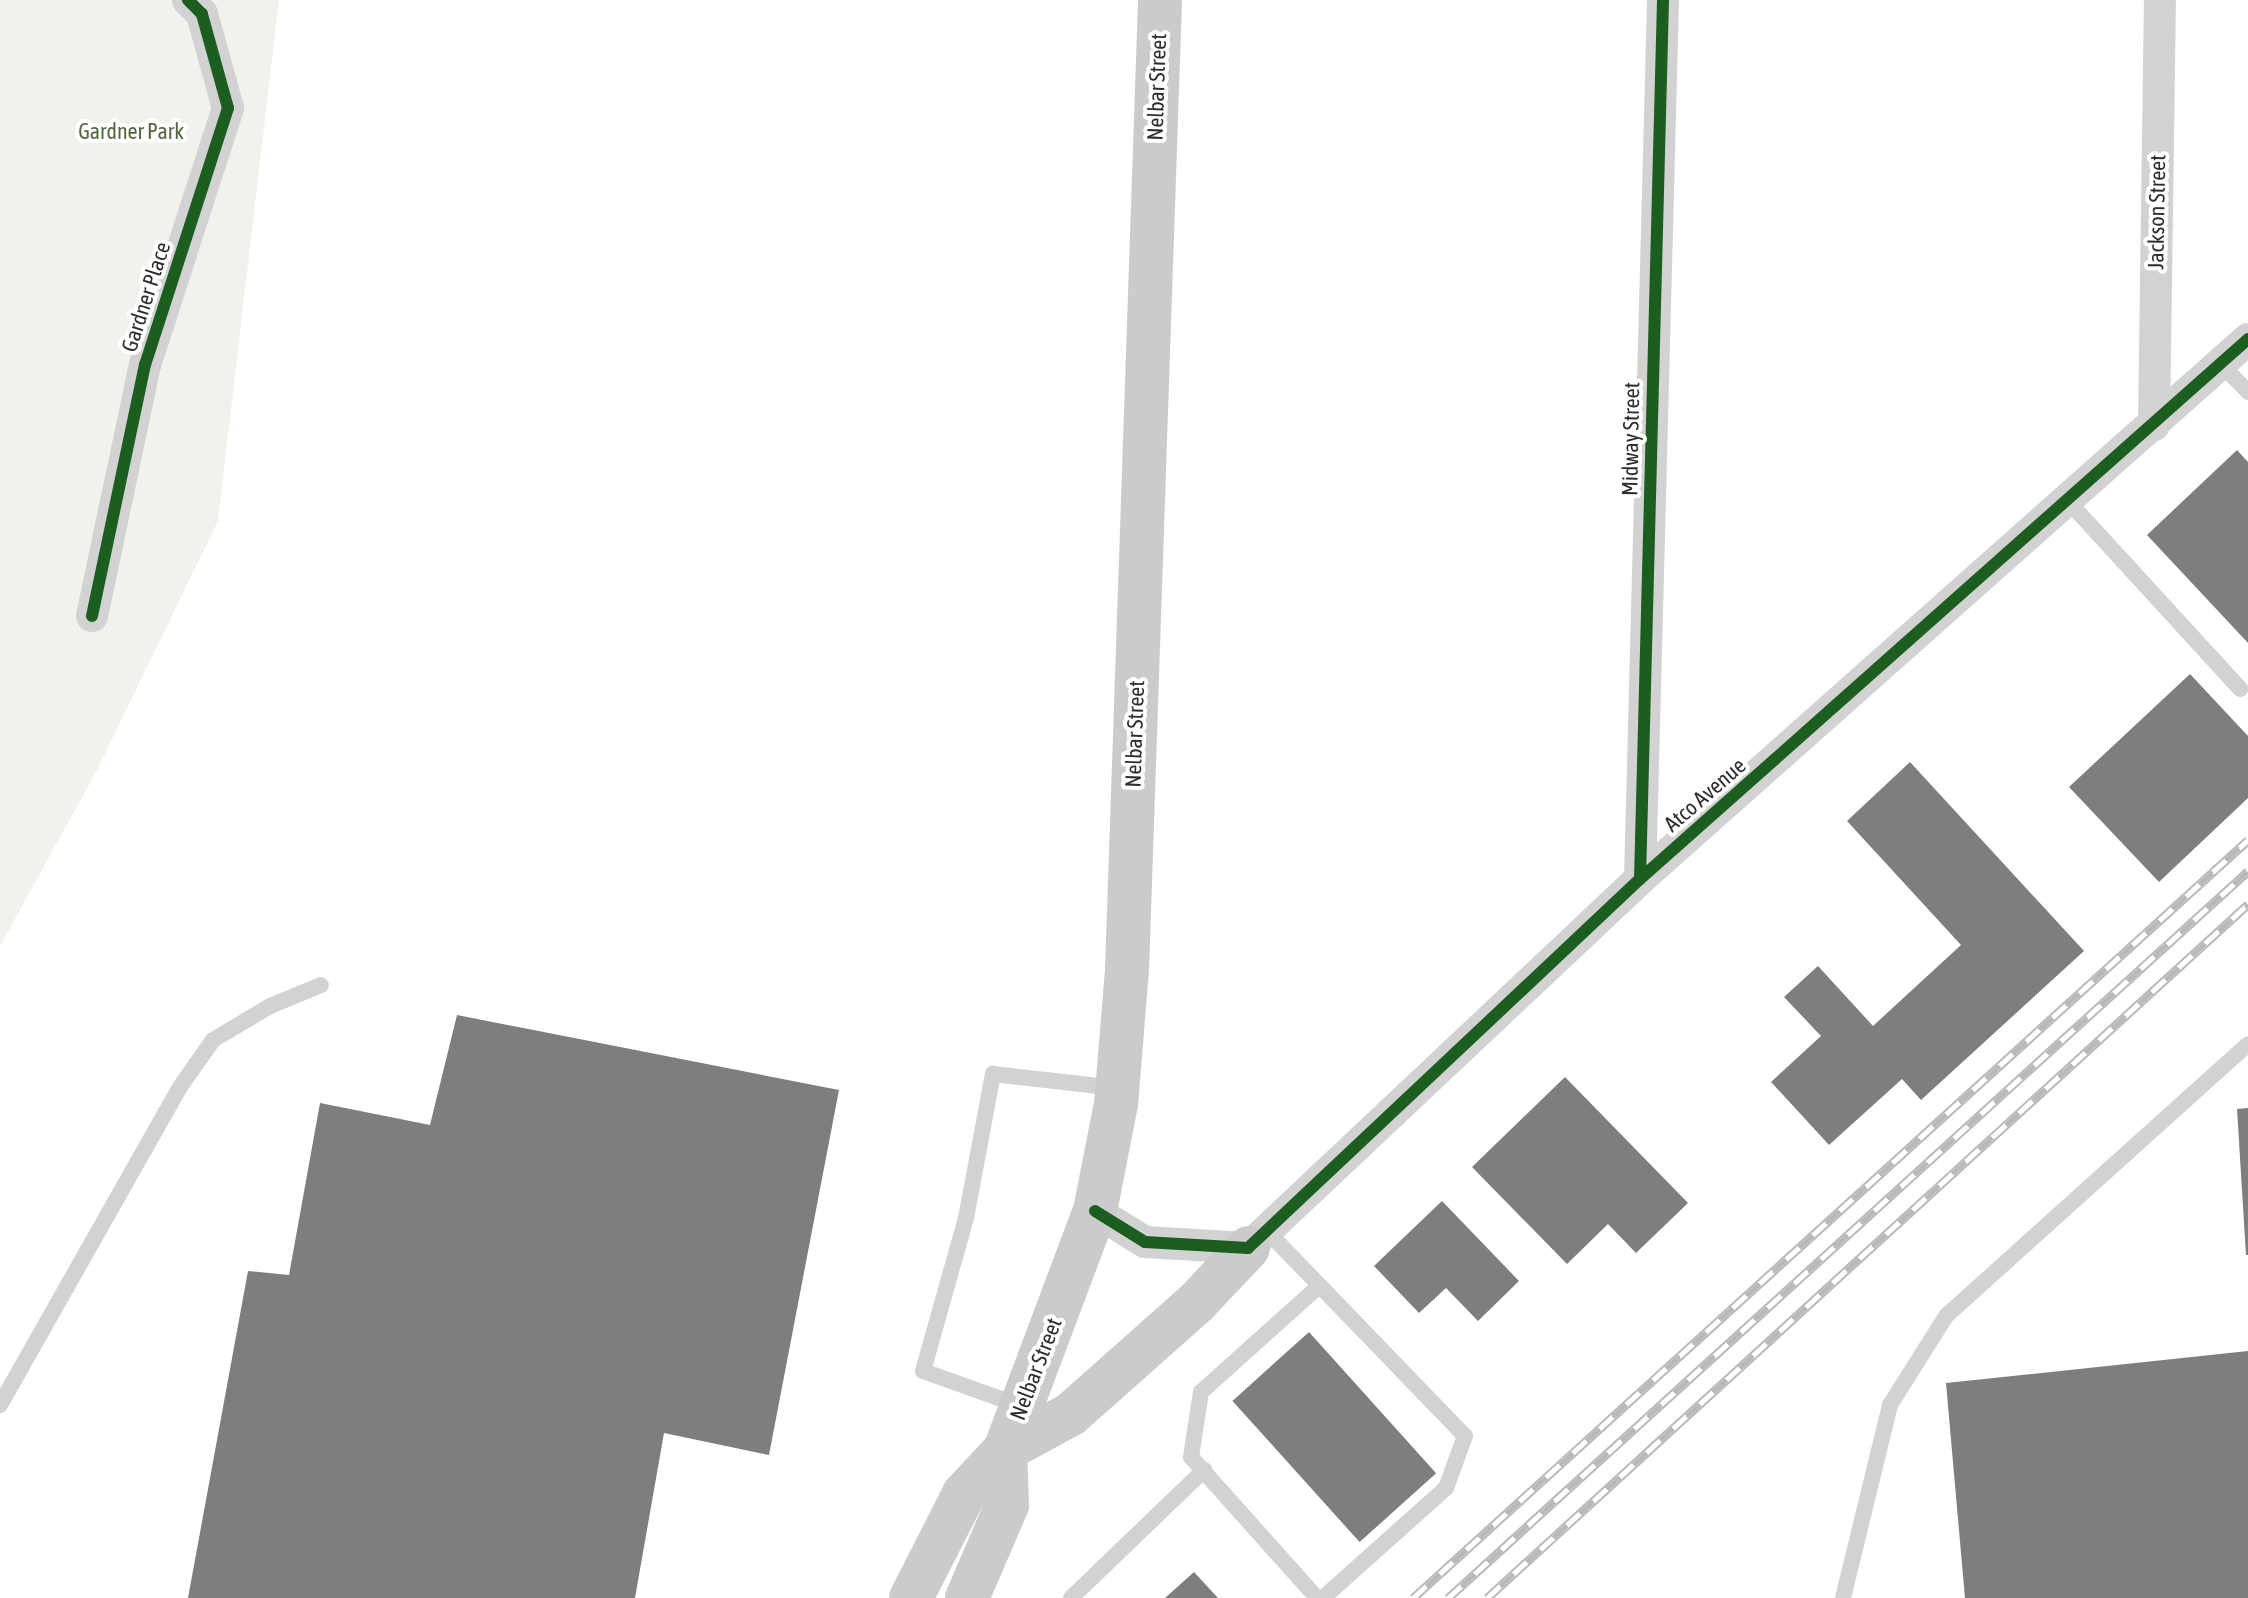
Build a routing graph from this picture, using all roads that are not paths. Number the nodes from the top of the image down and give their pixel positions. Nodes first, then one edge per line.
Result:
1 (188, 0) edge
2 (1160, 0) edge
3 (1663, 0) edge
4 (2160, 0) edge
5 (2248, 339) edge
6 (2221, 364) junction
7 (2248, 392) edge
8 (2154, 425) junction
9 (2068, 501) junction
10 (92, 616) dead end
11 (2240, 689) dead end
12 (1640, 879) junction
13 (321, 985) dead end
14 (2248, 1044) edge
15 (1118, 1088) junction
16 (1095, 1211) junction
17 (1257, 1239) junction
18 (1318, 1287) junction
19 (0, 1405) edge
20 (1021, 1407) junction
21 (1005, 1450) junction
22 (1204, 1470) junction
23 (911, 1598) edge
24 (967, 1598) edge
25 (1071, 1598) edge
26 (1317, 1598) edge
27 (1323, 1598) edge
28 (1843, 1598) edge

1 - 10 street, Gardner Place
2 - 15 main road, Nelbar Street
3 - 12 street, Midway Street
4 - 8 street, Jackson Street
5 - 6 street, Atco Avenue
6 - 7 lane
6 - 8 street, Atco Avenue
8 - 9 street, Atco Avenue
9 - 11 lane
9 - 12 street, Atco Avenue
12 - 17 street, Atco Avenue
13 - 19 lane
14 - 28 lane
15 - 16 main road, Nelbar Street
15 - 20 lane
16 - 17 street
16 - 20 main road, Nelbar Street
17 - 18 lane
17 - 21 main road
18 - 22 lane
18 - 27 lane
20 - 21 main road, Nelbar Street
21 - 23 main road
21 - 24 main road
22 - 25 lane
22 - 26 lane

